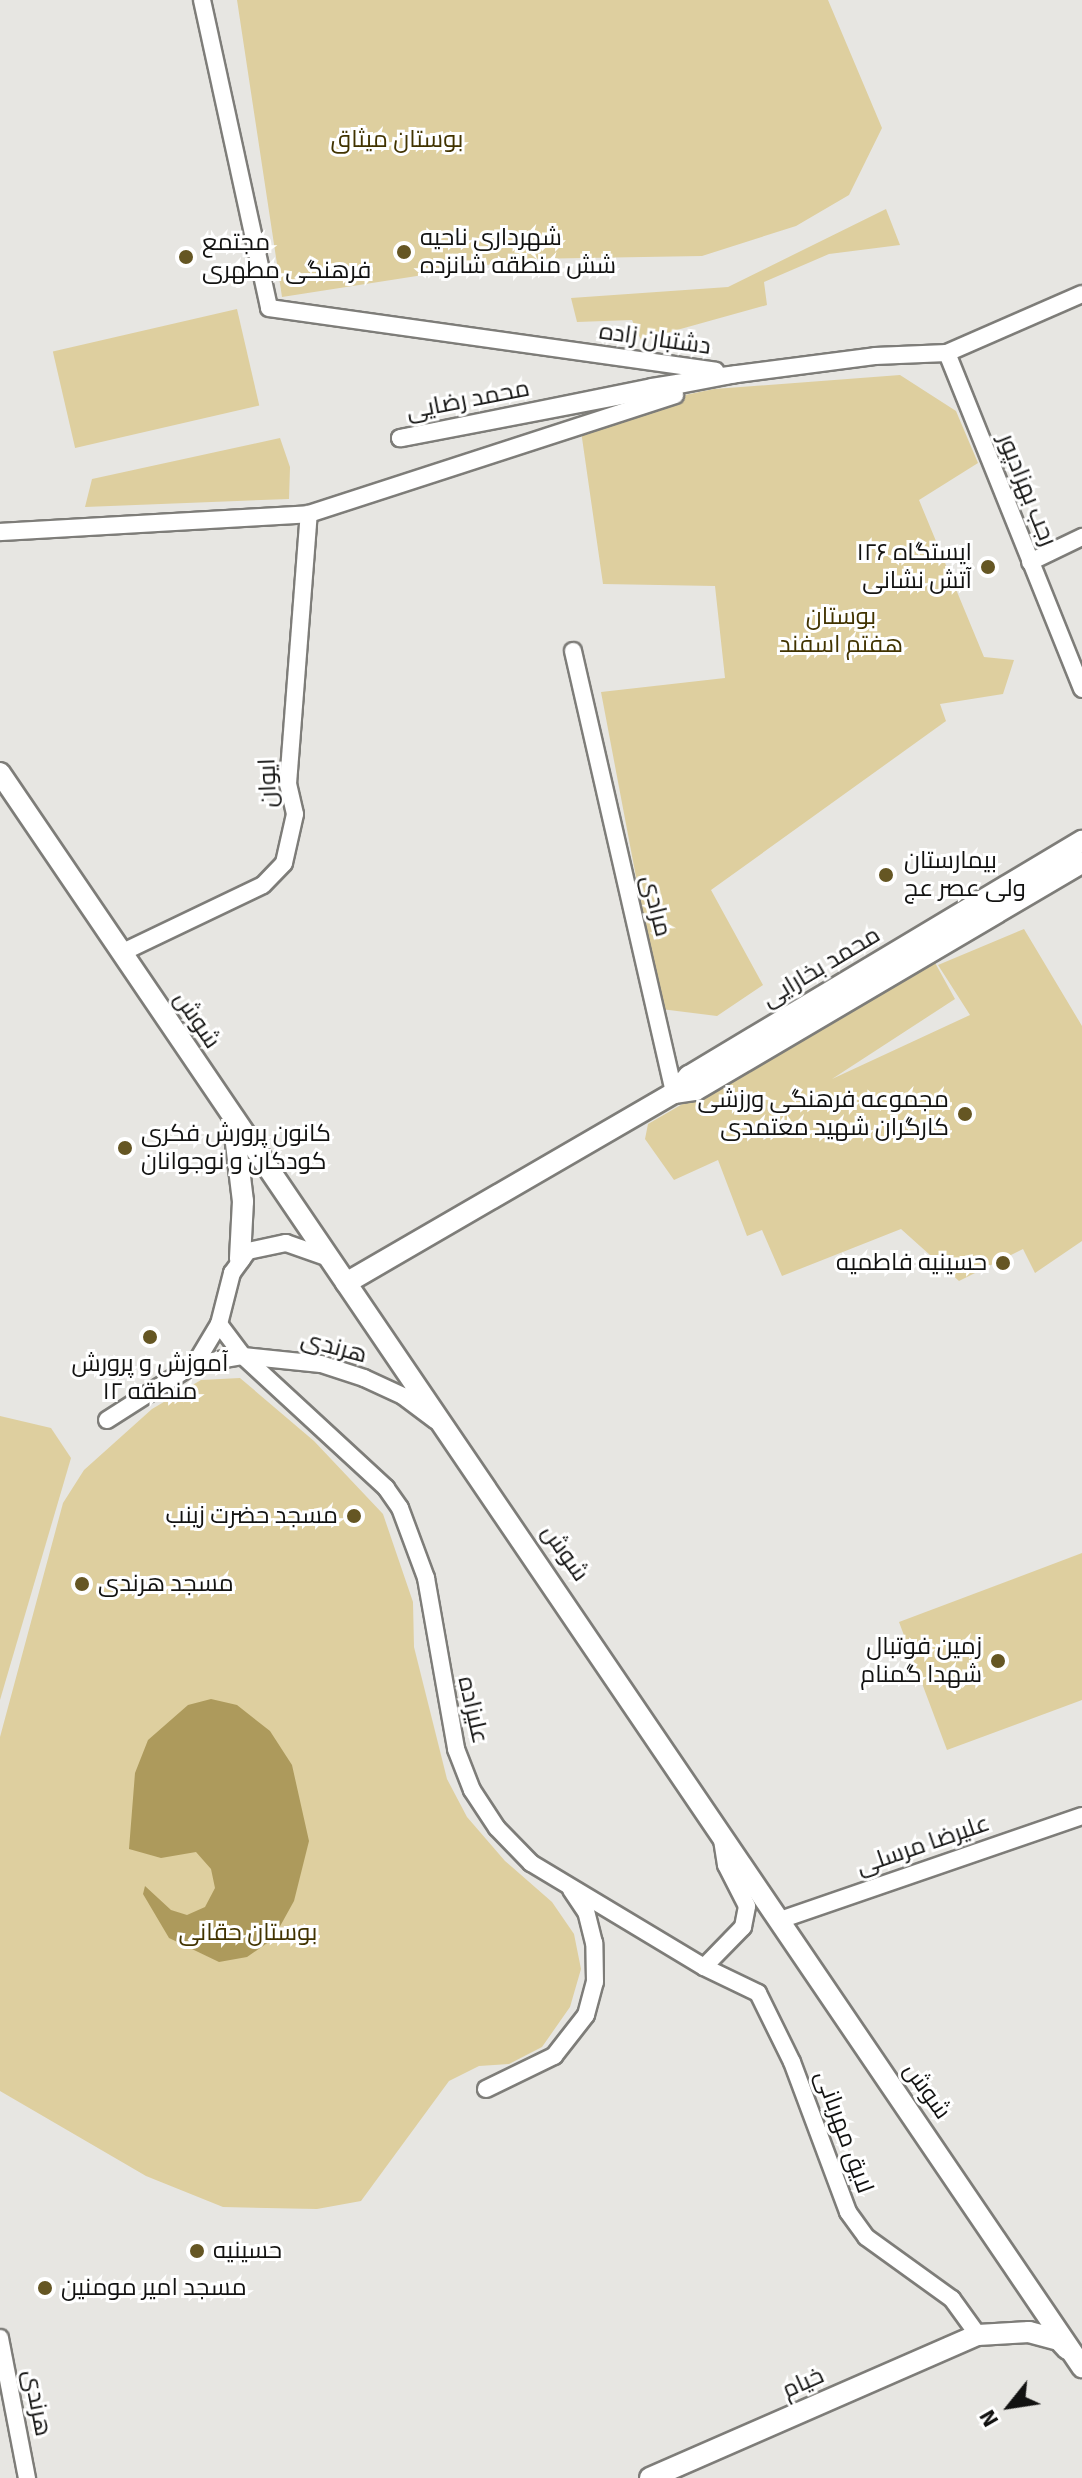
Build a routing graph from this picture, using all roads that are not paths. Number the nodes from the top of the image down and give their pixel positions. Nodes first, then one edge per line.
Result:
1 (202, 0) edge
2 (1082, 294) edge
3 (947, 353) junction
4 (737, 374) junction
5 (309, 514) junction
6 (0, 532) edge
7 (1082, 537) edge
8 (1030, 562) junction
9 (573, 651) dead end
10 (1082, 689) edge
11 (0, 773) edge
12 (1082, 841) edge
13 (1082, 863) edge
14 (1002, 900) junction
15 (121, 953) junction
16 (674, 1093) junction
17 (233, 1119) junction
18 (329, 1258) junction
19 (240, 1259) junction
20 (346, 1283) junction
21 (219, 1324) junction
22 (243, 1356) junction
23 (195, 1364) junction
24 (107, 1420) dead end
25 (447, 1429) junction
26 (1082, 1816) edge
27 (722, 1833) junction
28 (568, 1886) junction
29 (780, 1920) junction
30 (704, 1967) junction
31 (758, 1993) joint
32 (486, 2089) dead end
33 (978, 2335) junction
34 (0, 2338) edge
35 (1079, 2362) edge
36 (27, 2478) edge
37 (650, 2478) edge

1 - 4 street, دشتبان زاده
2 - 3 street
3 - 4 street, محمد رضایی
3 - 8 street, رجب بهزادپور
4 - 4 street, محمد رضایی
4 - 5 street, دشتبان زاده
5 - 6 street, دشتبان زاده
5 - 15 street, ایوان
7 - 8 street
8 - 10 street, رجب بهزادپور
9 - 16 street, مرادی
11 - 15 main road, شوش
12 - 14 main road, محمد بخارایی
13 - 14 main road, محمد بخارایی
14 - 16 main road, محمد بخارایی
15 - 17 main road, شوش
16 - 20 main road, محمد بخارایی
17 - 18 main road, شوش
17 - 19 main road
18 - 19 street
18 - 20 main road, شوش
19 - 21 street, هرندی
20 - 25 main road, شوش
21 - 22 street, علیزاده
21 - 23 street, هرندی
22 - 23 street, هرندی
22 - 25 street, هرندی
22 - 28 street, علیزاده
23 - 24 street, هرندی
25 - 27 main road, شوش
26 - 29 street, علیرضا مرسلی
27 - 29 main road, شوش
27 - 30 street
28 - 30 street, علیزاده
28 - 32 street
29 - 35 main road, شوش
30 - 31 street, علیزاده
31 - 33 street, لایق مهربانی
33 - 35 main road
33 - 37 main road, خیام
34 - 36 street, هرندی

